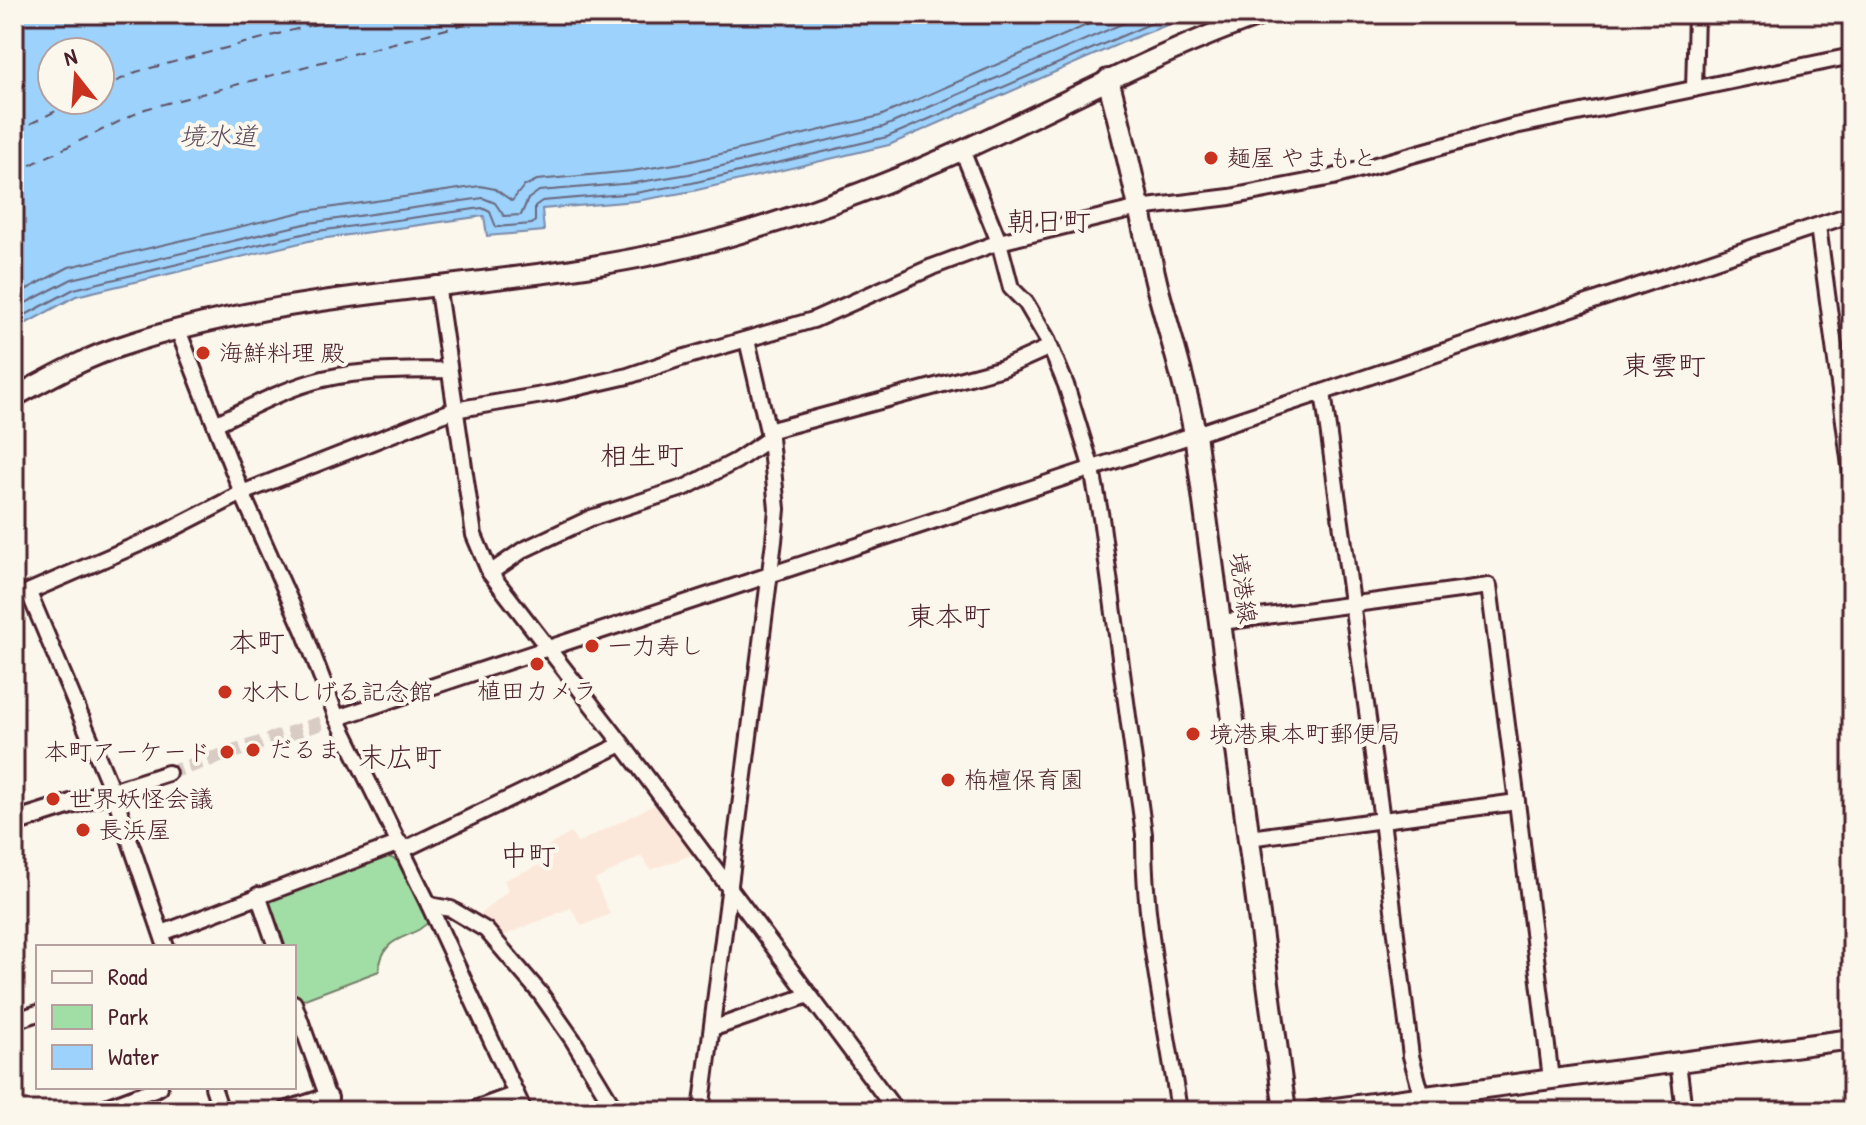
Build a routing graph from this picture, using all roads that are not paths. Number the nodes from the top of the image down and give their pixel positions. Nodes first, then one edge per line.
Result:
1 (1265, 14) edge
2 (1696, 14) edge
3 (1852, 56) edge
4 (1108, 80) junction
5 (1694, 89) junction
6 (962, 150) junction
7 (1139, 208) junction
8 (1852, 214) edge
9 (1818, 226) junction
10 (999, 242) junction
11 (437, 284) junction
12 (178, 330) junction
13 (747, 340) junction
14 (1050, 347) junction
15 (448, 370) junction
16 (1323, 392) junction
17 (1846, 396) edge
18 (14, 397) edge
19 (454, 410) junction
20 (215, 424) junction
21 (1195, 434) junction
22 (769, 435) junction
23 (1092, 469) junction
24 (1852, 481) edge
25 (242, 493) junction
26 (490, 573) junction
27 (770, 574) junction
28 (21, 595) edge
29 (1353, 604) junction
30 (1222, 622) junction
31 (547, 648) junction
32 (337, 718) junction
33 (622, 744) junction
34 (168, 773) tunnel mouth
35 (112, 791) junction
36 (1517, 802) junction
37 (1382, 820) junction
38 (14, 822) edge
39 (1249, 838) junction
40 (401, 846) junction
41 (731, 890) junction
42 (258, 895) junction
43 (429, 905) junction
44 (164, 940) edge
45 (275, 945) edge
46 (809, 995) junction
47 (296, 1009) edge
48 (36, 1014) edge
49 (14, 1021) edge
50 (713, 1026) junction
51 (1852, 1039) edge
52 (1678, 1062) junction
53 (1551, 1079) junction
54 (155, 1089) edge
55 (214, 1089) edge
56 (516, 1094) junction
57 (1422, 1096) junction
58 (328, 1098) joint
59 (95, 1111) edge
60 (221, 1111) edge
61 (288, 1111) edge
62 (469, 1111) edge
63 (524, 1111) edge
64 (616, 1111) edge
65 (701, 1111) edge
66 (896, 1111) edge
67 (1179, 1111) edge
68 (1285, 1111) edge
69 (1313, 1111) edge
70 (1684, 1111) edge

1 - 4 street
2 - 5 street
3 - 5 street
4 - 6 street
4 - 7 main road, 境港線
5 - 7 street
6 - 10 street
6 - 11 street
7 - 10 street
7 - 21 main road, 境港線
8 - 9 street
9 - 16 street
9 - 17 street
10 - 13 street
10 - 14 street
11 - 12 street
11 - 15 street
12 - 18 street
12 - 20 street
13 - 19 street
13 - 22 street
14 - 22 street
14 - 23 street
15 - 19 street
15 - 20 street
16 - 21 street
16 - 29 street
17 - 24 street
19 - 25 street
19 - 26 street
20 - 25 street
21 - 23 street
21 - 30 main road, 境港線
22 - 26 street
22 - 27 street
23 - 27 street
23 - 67 street
25 - 28 street
25 - 32 street
26 - 31 street
27 - 31 street
27 - 41 street
28 - 35 street
29 - 30 street
29 - 36 street
29 - 37 street
30 - 39 main road, 境港線
31 - 32 street
31 - 33 street
32 - 40 street
33 - 40 street
33 - 41 street
34 - 35 street
35 - 38 street
35 - 44 street
36 - 37 street
36 - 53 street
37 - 39 street
37 - 57 street
39 - 68 main road, 境港線
40 - 42 street
40 - 43 street
41 - 46 street
41 - 50 street
42 - 44 street
42 - 45 street
43 - 56 street
43 - 64 street
46 - 50 street
46 - 66 street
47 - 58 street
48 - 49 street
50 - 65 street
51 - 52 street
52 - 53 street
52 - 70 street
53 - 57 street
54 - 59 street
55 - 60 street
56 - 62 street
56 - 63 street
57 - 69 street
58 - 61 street

